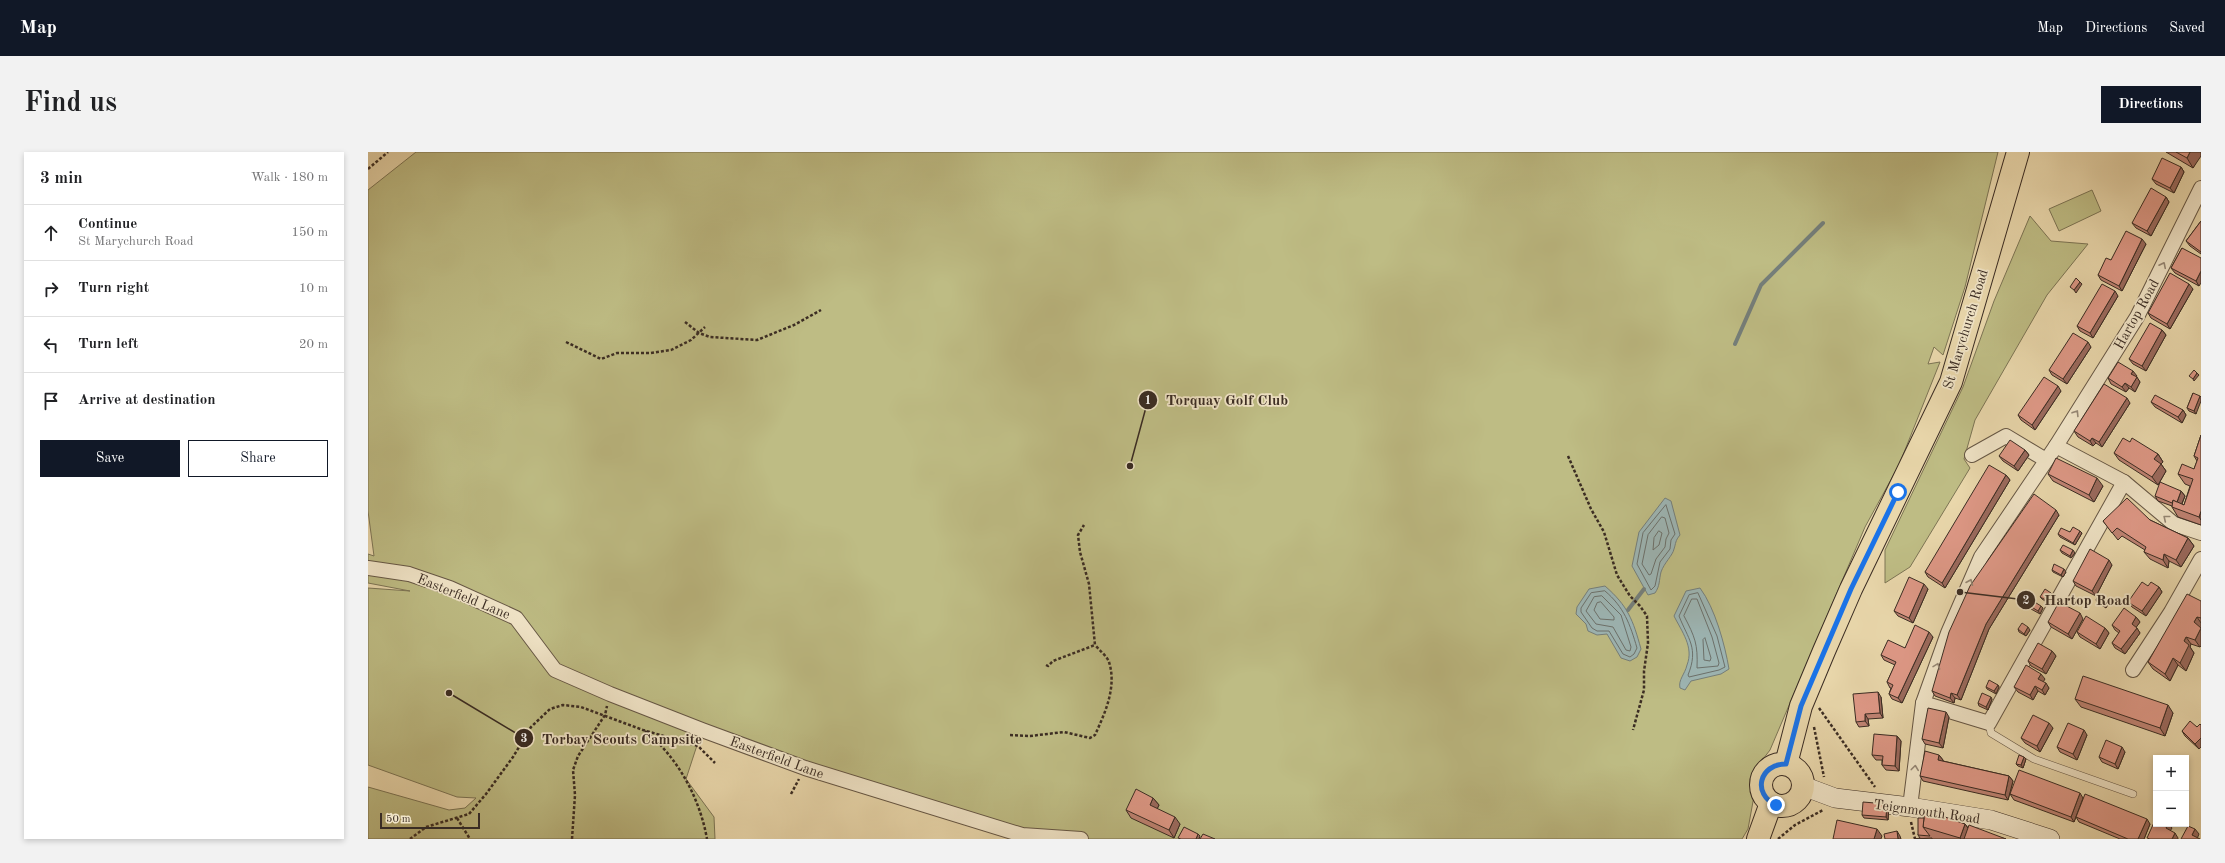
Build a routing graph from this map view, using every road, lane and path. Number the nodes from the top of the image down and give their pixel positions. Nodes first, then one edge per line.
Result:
1 (388, 152) edge
2 (2018, 152) edge
3 (368, 169) edge
4 (2201, 188) edge
5 (821, 310) dead end
6 (685, 322) dead end
7 (705, 327) dead end
8 (699, 333) junction
9 (566, 342) dead end
10 (2056, 446) junction
11 (1972, 455) dead end
12 (1568, 456) dead end
13 (2046, 460) junction
14 (2124, 482) junction
15 (1084, 525) dead end
16 (2201, 534) edge
17 (2201, 558) edge
18 (368, 568) edge
19 (1095, 645) junction
20 (1046, 664) dead end
21 (2134, 670) dead end
22 (1807, 691) junction
23 (1924, 703) junction
24 (605, 715) junction
25 (1813, 723) dead end
26 (1988, 723) junction
27 (643, 730) junction
28 (1633, 730) dead end
29 (1010, 735) dead end
30 (715, 763) dead end
31 (1786, 764) junction
32 (1803, 786) junction
33 (2133, 794) dead end
34 (1831, 797) junction
35 (1771, 803) junction
36 (1887, 804) junction
37 (1910, 807) junction
38 (457, 818) junction
39 (410, 839) edge
40 (470, 839) edge
41 (572, 839) edge
42 (707, 839) edge
43 (1081, 839) edge
44 (1758, 839) edge
45 (1778, 839) edge
46 (2050, 839) edge

1 - 3 path
2 - 22 main road, St Marychurch Road
10 -> 4 street, Hartop Road
5 - 8 path
6 - 8 path
7 - 8 path
8 - 9 path
10 - 13 street, Hartop Road
10 - 14 street
11 - 13 street
12 - 28 path
23 -> 13 street, Hartop Road
16 -> 14 street
14 - 26 street
15 - 19 path
17 - 21 street
18 - 43 street, Easterfield Lane
19 - 20 path
19 - 29 path
22 - 31 main road, St Marychurch Road
22 - 36 path
23 - 26 street
37 -> 23 street, Hartop Road
24 - 27 path
24 - 38 path
24 - 41 path
25 - 34 path
26 - 33 lane
27 - 30 path
27 - 42 path
31 - 32 main road
31 - 35 main road
32 - 34 main road, Teignmouth Road
32 - 35 main road
34 - 36 main road, Teignmouth Road
34 - 45 path
35 - 44 main road
36 - 37 main road, Teignmouth Road
37 - 46 main road, Teignmouth Road
38 - 39 path
38 - 40 path

